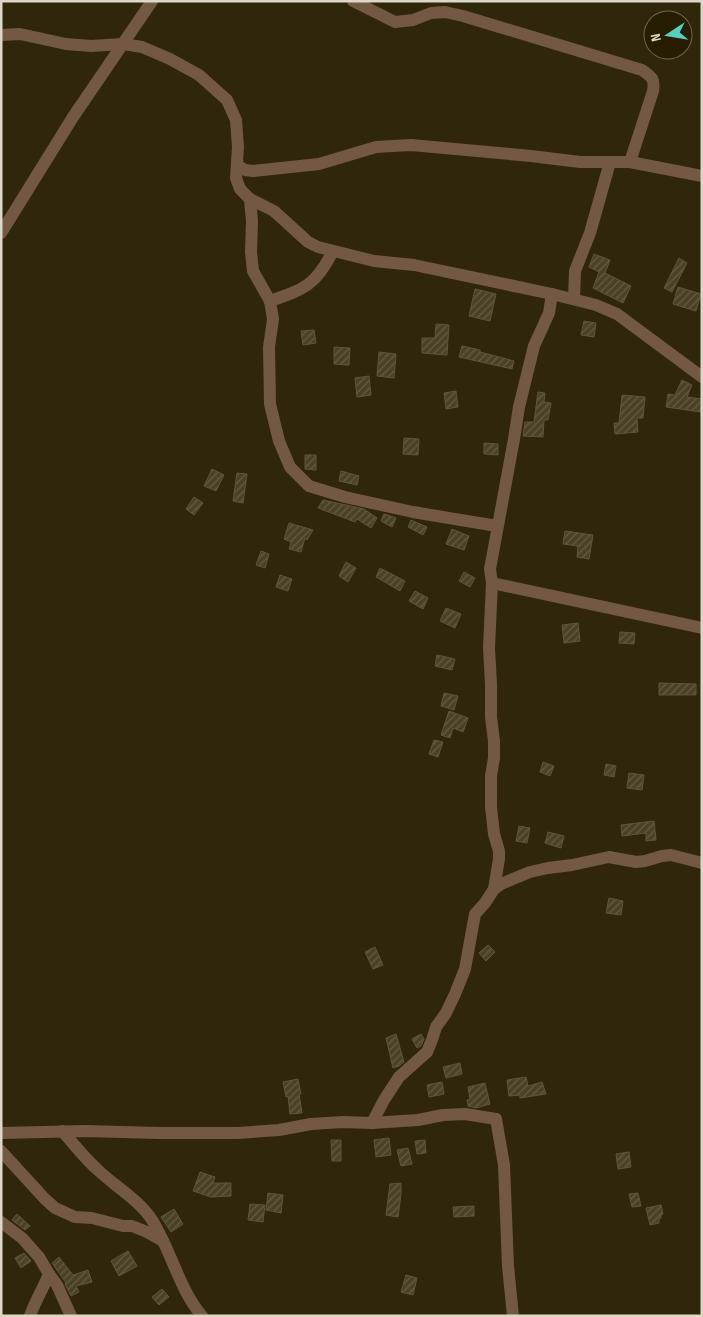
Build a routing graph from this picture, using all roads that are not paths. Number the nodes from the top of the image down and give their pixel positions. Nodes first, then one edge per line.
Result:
1 (152, 1) edge
2 (353, 1) edge
3 (431, 7) edge
4 (1, 35) edge
5 (123, 44) junction
6 (610, 162) junction
7 (630, 162) junction
8 (237, 165) junction
9 (702, 176) edge
10 (250, 199) junction
11 (1, 232) edge
12 (333, 251) junction
13 (552, 294) junction
14 (574, 300) junction
15 (270, 301) junction
16 (702, 377) edge
17 (497, 526) junction
18 (492, 583) junction
19 (702, 628) edge
20 (702, 863) edge
21 (494, 889) junction
22 (372, 1123) junction
23 (62, 1131) junction
24 (1, 1133) edge
25 (1, 1151) edge
26 (1, 1222) edge
27 (163, 1241) junction
28 (49, 1274) junction
29 (30, 1316) edge
30 (71, 1316) edge
31 (202, 1316) edge
32 (513, 1316) edge

1 - 5 street
2 - 3 street
3 - 7 street
4 - 5 street
5 - 8 street
5 - 11 street
6 - 7 street
6 - 8 street
6 - 14 street
7 - 9 street
8 - 10 street
10 - 12 street
10 - 15 street
12 - 13 street
12 - 15 street
13 - 14 street
13 - 17 street
14 - 16 street
15 - 17 street
17 - 18 street
18 - 19 street
18 - 21 street
20 - 21 street
21 - 22 street
22 - 23 street
22 - 32 street
23 - 24 street
23 - 27 street
25 - 27 street
26 - 28 street
27 - 31 street
28 - 29 street
28 - 30 street

